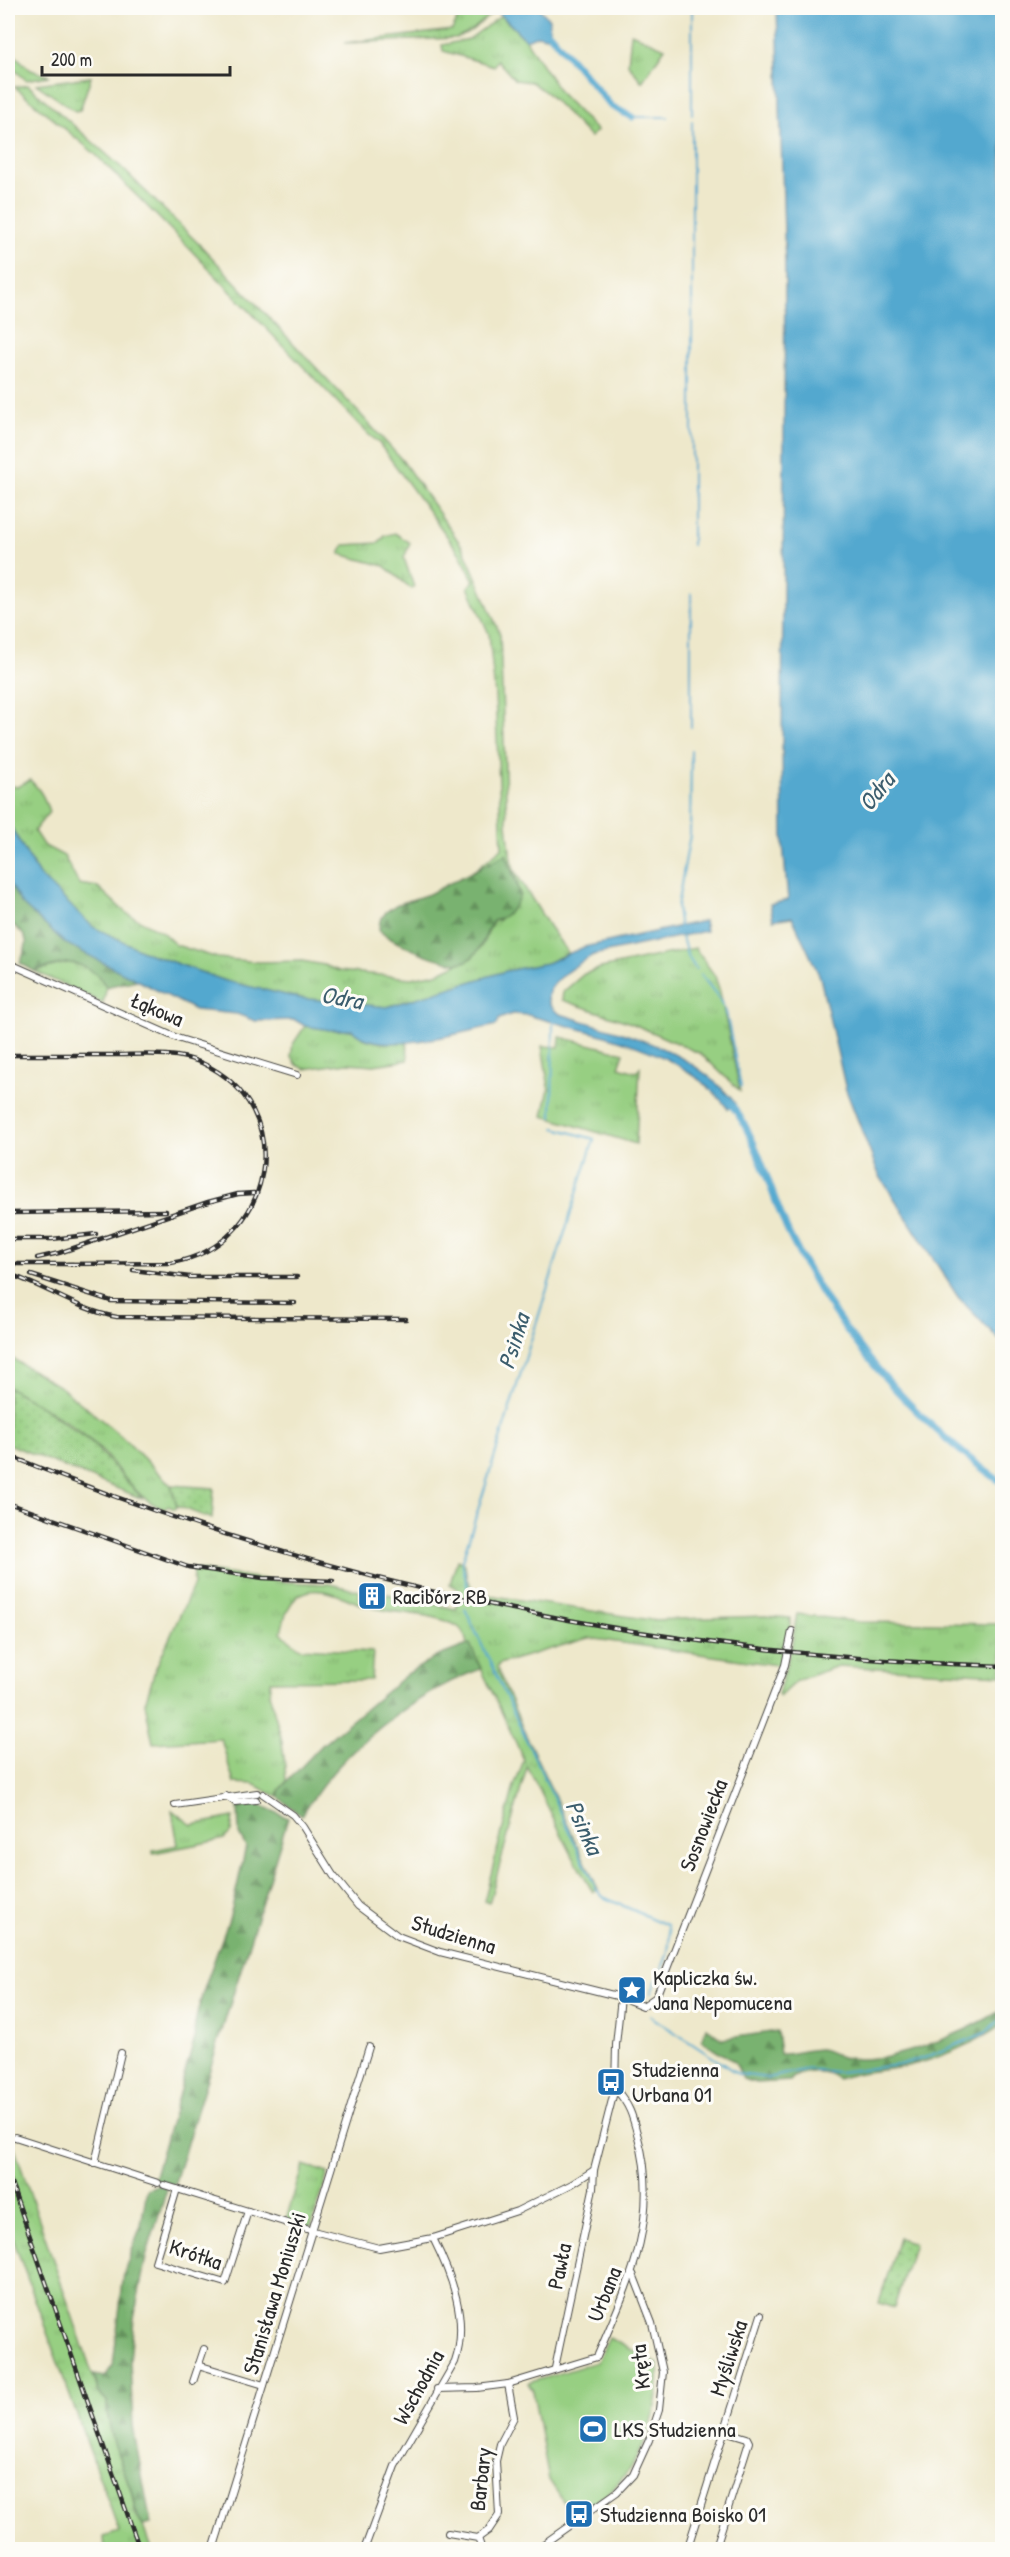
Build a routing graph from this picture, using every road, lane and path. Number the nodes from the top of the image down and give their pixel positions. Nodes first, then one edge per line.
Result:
1 (8, 963) edge
2 (297, 1075) dead end
3 (792, 1631) dead end
4 (175, 1805) dead end
5 (621, 1996) junction
6 (643, 2006) joint
7 (369, 2047) dead end
8 (121, 2053) dead end
9 (615, 2088) junction
10 (15, 2137) dead end
11 (95, 2163) junction
12 (594, 2170) junction
13 (177, 2189) junction
14 (248, 2211) junction
15 (313, 2231) junction
16 (433, 2238) junction
17 (633, 2274) junction
18 (761, 2315) dead end
19 (204, 2349) dead end
20 (198, 2365) junction
21 (555, 2368) junction
22 (193, 2382) dead end
23 (508, 2384) junction
24 (264, 2385) junction
25 (437, 2389) junction
26 (724, 2431) junction
27 (448, 2534) dead end
28 (478, 2538) junction
29 (213, 2550) edge
30 (364, 2550) edge
31 (482, 2550) edge
32 (535, 2550) edge
33 (687, 2550) edge
34 (715, 2550) edge

1 - 2 street, Łąkowa
3 - 6 street, Sosnowiecka
4 - 5 street, Studzienna
5 - 6 street, Studzienna
5 - 9 street, Pawła
7 - 15 street, Stanisława Moniuszki
8 - 11 street
9 - 12 street, Pawła
9 - 17 street, Urbana
10 - 11 street
11 - 13 street
12 - 16 street
12 - 21 street, Pawła
13 - 14 street
13 - 14 street, Krótka
14 - 15 street
15 - 16 street
15 - 24 street, Stanisława Moniuszki
16 - 25 street, Wschodnia
17 - 21 street, Urbana
17 - 32 street, Kręta
18 - 26 street, Myśliwska
19 - 20 street
20 - 22 street
20 - 24 street
21 - 23 street, Urbana
23 - 25 street, Urbana
23 - 28 street, Barbary
24 - 29 street, Stanisława Moniuszki
25 - 30 street, Wschodnia
26 - 33 street, Myśliwska
26 - 34 street
27 - 28 street, Barbary
28 - 31 street, Barbary

